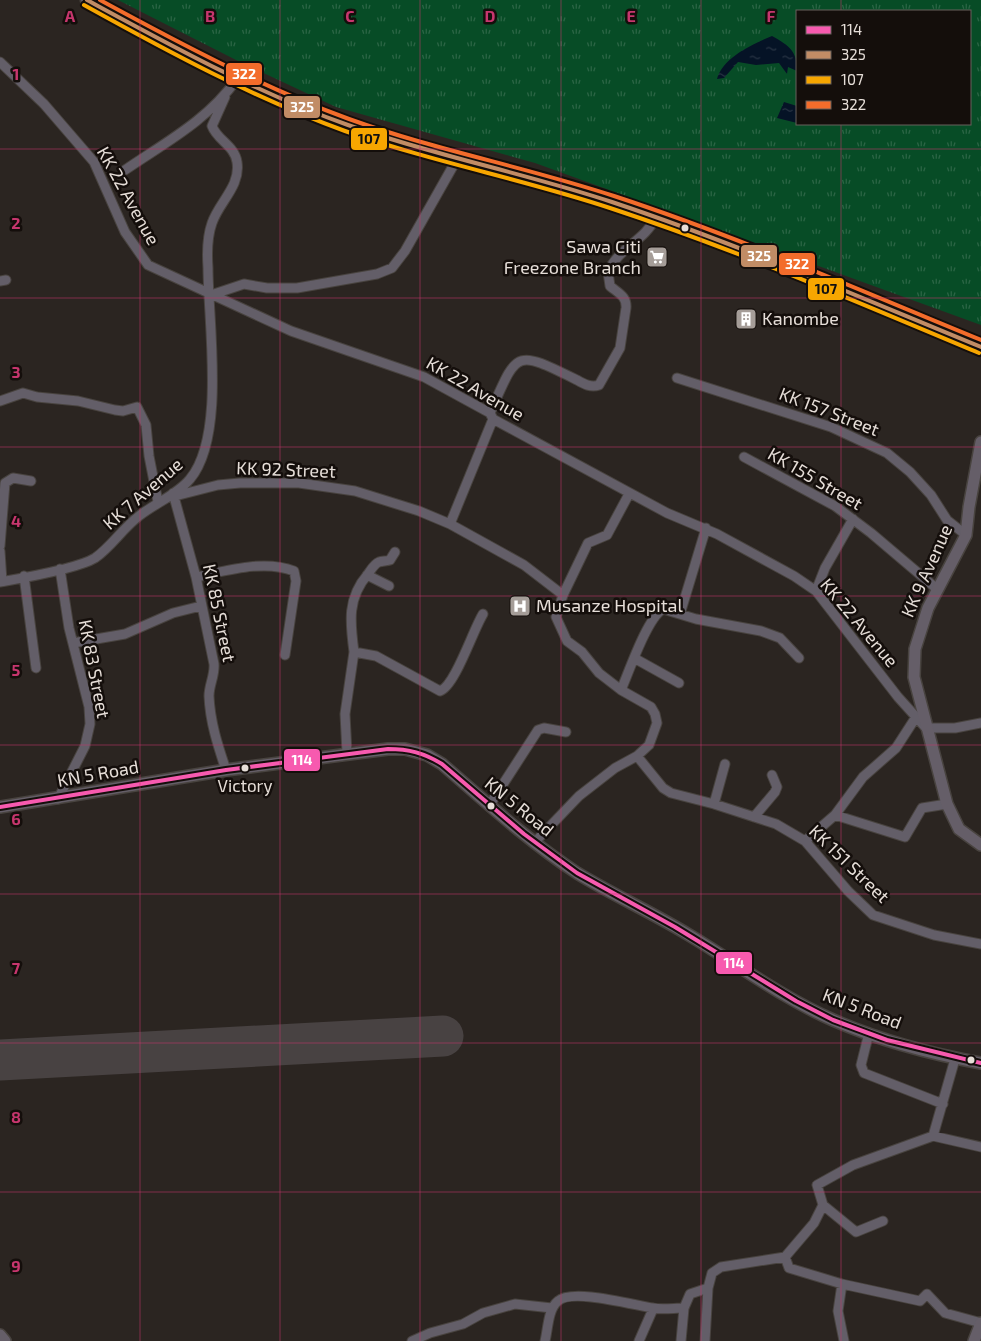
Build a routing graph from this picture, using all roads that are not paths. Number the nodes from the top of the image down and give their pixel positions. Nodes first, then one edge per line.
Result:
1 (87, 0) edge
2 (0, 62) edge
3 (237, 80) junction
4 (225, 97) junction
5 (457, 159) junction
6 (126, 170) dead end
7 (656, 217) junction
8 (212, 294) junction
9 (981, 347) edge
10 (677, 378) dead end
11 (0, 401) edge
12 (492, 416) junction
13 (981, 442) edge
14 (744, 457) dead end
15 (30, 481) dead end
16 (174, 494) junction
17 (629, 494) junction
18 (158, 502) junction
19 (853, 519) junction
20 (450, 524) junction
21 (706, 528) junction
22 (966, 535) junction
23 (0, 546) edge
24 (0, 551) edge
25 (395, 552) dead end
26 (60, 568) junction
27 (367, 575) junction
28 (24, 576) junction
29 (196, 577) junction
30 (1, 581) edge
31 (389, 586) dead end
32 (938, 589) junction
33 (816, 592) junction
34 (563, 595) junction
35 (201, 606) junction
36 (483, 614) dead end
37 (680, 614) junction
38 (73, 643) junction
39 (354, 652) junction
40 (285, 655) dead end
41 (634, 658) junction
42 (799, 658) dead end
43 (36, 668) dead end
44 (679, 683) dead end
45 (621, 690) junction
46 (916, 717) junction
47 (981, 723) edge
48 (926, 728) junction
49 (566, 732) dead end
50 (347, 753) junction
51 (637, 756) junction
52 (725, 764) dead end
53 (226, 770) junction
54 (772, 775) dead end
55 (58, 799) junction
56 (714, 804) junction
57 (947, 804) junction
58 (489, 806) junction
59 (0, 807) edge
60 (835, 815) junction
61 (754, 817) junction
62 (805, 841) junction
63 (534, 842) junction
64 (981, 845) edge
65 (981, 944) edge
66 (869, 1033) junction
67 (955, 1059) junction
68 (981, 1064) edge
69 (943, 1104) junction
70 (932, 1136) junction
71 (981, 1147) edge
72 (823, 1205) junction
73 (883, 1221) dead end
74 (785, 1257) junction
75 (842, 1284) junction
76 (708, 1288) junction
77 (552, 1308) junction
78 (650, 1308) junction
79 (684, 1308) junction
80 (981, 1323) edge
81 (0, 1335) edge
82 (5, 1341) edge
83 (412, 1341) edge
84 (545, 1341) edge
85 (639, 1341) edge
86 (681, 1341) edge
87 (706, 1341) edge
88 (844, 1341) edge
89 (974, 1341) edge

1 - 3 highway
2 - 8 street, KK 22 Avenue
3 - 4 street
3 - 5 highway
4 - 6 street
4 - 8 street, KK 7 Avenue
5 - 7 highway
5 - 8 street
7 - 9 highway
7 - 12 street
8 - 12 street, KK 22 Avenue
8 - 16 street, KK 7 Avenue
10 - 22 street, KK 157 Street
11 - 18 street
12 - 17 street, KK 22 Avenue
12 - 20 street
13 - 22 main road, KK 9 Avenue
14 - 19 street, KK 155 Street
15 - 23 street
16 - 18 street, KK 7 Avenue
16 - 20 street, KK 92 Street
16 - 29 street, KK 85 Street
17 - 21 street, KK 22 Avenue
17 - 34 street
18 - 26 street, KK 7 Avenue
19 - 32 street, KK 155 Street
19 - 33 street
20 - 34 street, KK 92 Street
21 - 33 street, KK 22 Avenue
21 - 37 street
22 - 32 main road, KK 9 Avenue
24 - 30 street
25 - 27 street
26 - 28 street, KK 7 Avenue
26 - 38 street, KK 83 Street
27 - 31 street
27 - 39 street
28 - 30 street, KK 7 Avenue
28 - 43 street
29 - 35 street, KK 85 Street
29 - 40 street
32 - 48 main road, KK 9 Avenue
33 - 46 street, KK 22 Avenue
34 - 45 street
35 - 38 street
35 - 53 street, KK 85 Street
36 - 39 street
37 - 41 street
37 - 42 street
38 - 55 street, KK 83 Street
39 - 50 street
41 - 44 street
41 - 45 street
45 - 51 street
46 - 48 street, KK 22 Avenue
46 - 60 street
47 - 48 street
48 - 57 main road, KK 9 Avenue
49 - 58 street
50 - 53 main road, KN 5 Road
50 - 58 main road, KN 5 Road
51 - 56 street, KK 151 Street
51 - 63 street
52 - 56 street
53 - 55 main road, KN 5 Road
54 - 61 street
55 - 59 main road, KN 5 Road
56 - 61 street, KK 151 Street
57 - 60 street
57 - 64 main road, KK 9 Avenue
58 - 63 main road, KN 5 Road
60 - 62 street
61 - 62 street, KK 151 Street
62 - 65 street, KK 151 Street
63 - 66 main road, KN 5 Road
66 - 67 main road, KN 5 Road
66 - 69 street
67 - 68 main road, KN 5 Road
67 - 69 street
69 - 70 street
70 - 71 street
70 - 72 street
72 - 73 street
72 - 74 street
74 - 75 street
74 - 76 street
75 - 80 street
75 - 88 street
76 - 79 street
76 - 87 street
77 - 78 street
77 - 83 street
77 - 84 street
78 - 79 street
78 - 85 street
79 - 86 street
80 - 89 main road
81 - 82 main road

